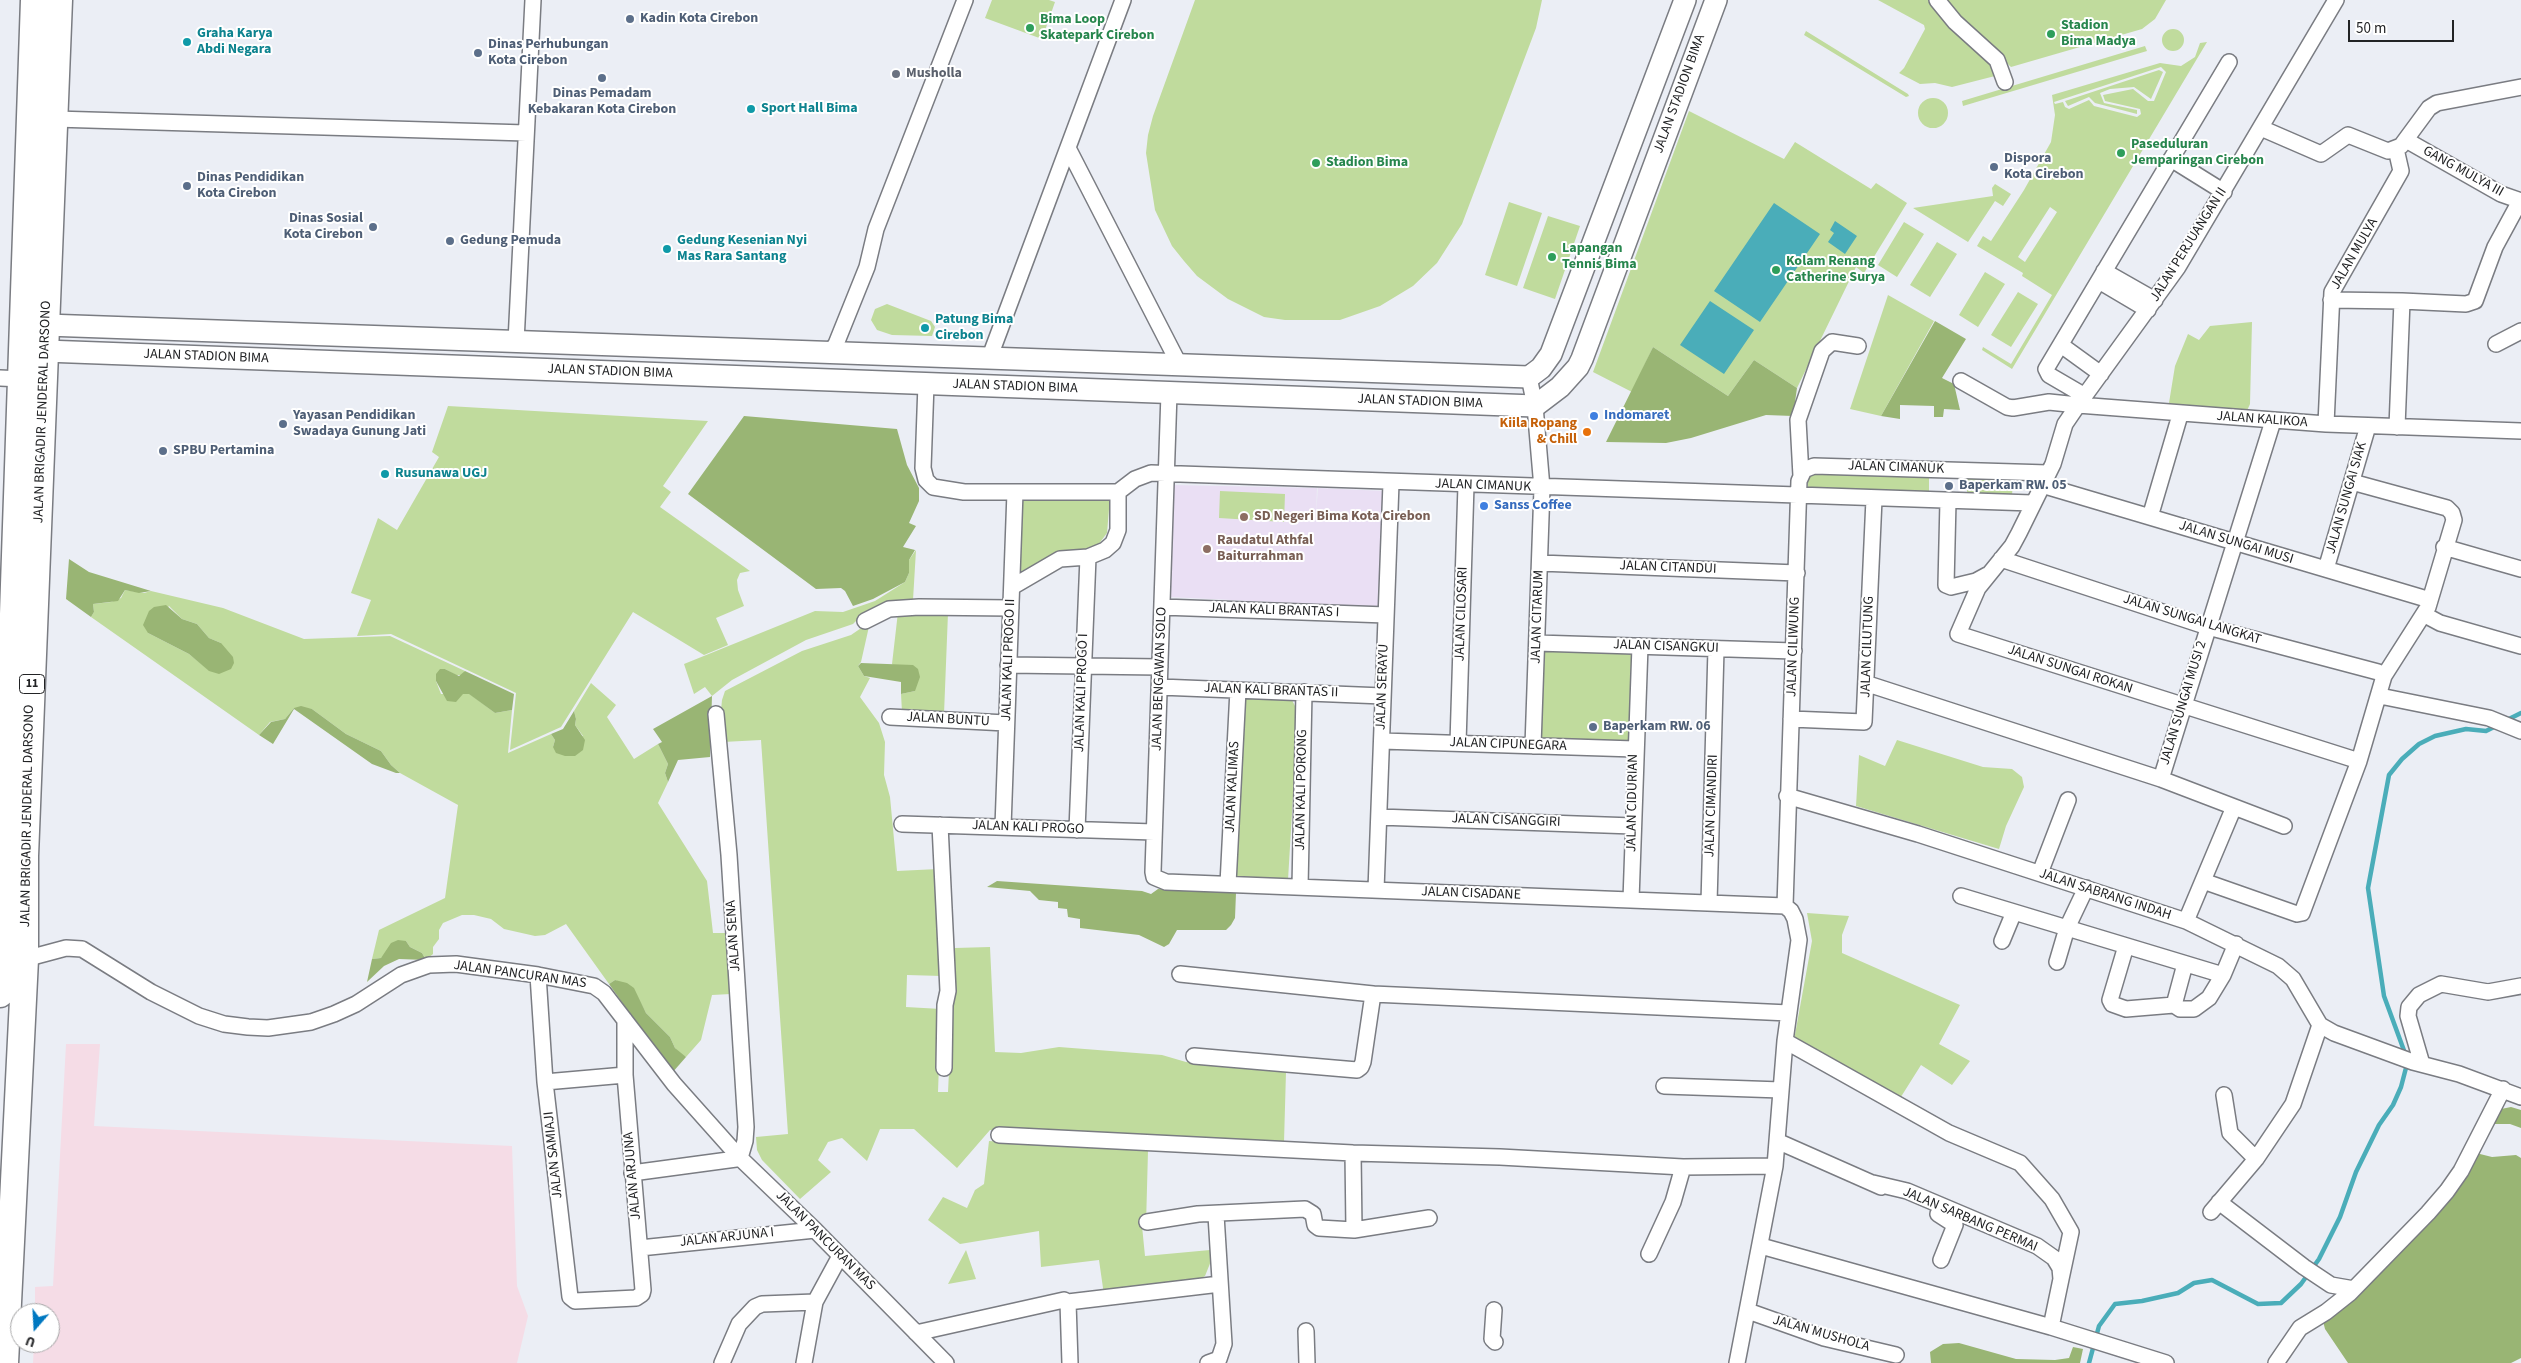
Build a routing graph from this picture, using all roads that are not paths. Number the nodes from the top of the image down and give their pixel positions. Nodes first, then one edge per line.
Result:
1 (34, 0) edge
2 (59, 0) edge
3 (544, 0) edge
4 (965, 0) edge
5 (1123, 0) edge
6 (1685, 0) edge
7 (1716, 0) edge
8 (1936, 0) edge
9 (2336, 0) edge
10 (532, 6) edge
11 (2229, 62) dead end
12 (2005, 82) dead end
13 (2521, 87) edge
14 (55, 119) junction
15 (2261, 128) junction
16 (526, 133) junction
17 (2401, 145) junction
18 (1068, 148) junction
19 (2171, 160) junction
20 (2224, 192) junction
21 (2521, 201) edge
22 (2102, 276) junction
23 (2330, 300) junction
24 (2402, 301) junction
25 (2152, 305) junction
26 (46, 325) junction
27 (2521, 331) edge
28 (516, 342) junction
29 (2496, 344) dead end
30 (2061, 345) junction
31 (1858, 346) dead end
32 (45, 351) junction
33 (829, 354) junction
34 (989, 359) junction
35 (1180, 366) junction
36 (515, 368) junction
37 (2101, 374) junction
38 (11, 378) edge
39 (1529, 378) junction
40 (827, 380) junction
41 (1961, 381) dead end
42 (926, 384) junction
43 (990, 386) junction
44 (1169, 393) junction
45 (1198, 394) junction
46 (2081, 401) junction
47 (1535, 406) junction
48 (2180, 415) junction
49 (2273, 421) junction
50 (2326, 424) junction
51 (2368, 426) junction
52 (2397, 427) junction
53 (2521, 431) edge
54 (1167, 475) junction
55 (1801, 476) junction
56 (2045, 479) junction
57 (2352, 482) junction
58 (1391, 483) junction
59 (1466, 485) junction
60 (1542, 488) junction
61 (1016, 492) junction
62 (1118, 492) junction
63 (1799, 497) junction
64 (1874, 499) junction
65 (1948, 501) junction
66 (2032, 503) junction
67 (2150, 517) junction
68 (2235, 543) junction
69 (2444, 547) junction
70 (1088, 557) junction
71 (2001, 559) junction
72 (1540, 563) junction
73 (2521, 568) edge
74 (2326, 569) junction
75 (1796, 573) junction
76 (1987, 575) junction
77 (1012, 587) junction
78 (2430, 600) junction
79 (1162, 607) junction
80 (1011, 608) junction
81 (1386, 615) junction
82 (2425, 615) junction
83 (865, 621) dead end
84 (2208, 627) junction
85 (1537, 643) junction
86 (1640, 646) junction
87 (2521, 646) edge
88 (1716, 649) junction
89 (1794, 651) junction
90 (1008, 665) junction
91 (1083, 666) junction
92 (1160, 667) junction
93 (2384, 676) junction
94 (1868, 684) junction
95 (1160, 687) junction
96 (1238, 690) junction
97 (1304, 692) junction
98 (1383, 696) junction
99 (2380, 696) junction
100 (21, 705) junction
101 (2183, 706) junction
102 (716, 714) dead end
103 (890, 717) dead end
104 (1791, 719) junction
105 (1006, 723) junction
106 (2516, 730) edge
107 (1382, 741) junction
108 (1458, 743) junction
109 (1533, 746) junction
110 (1635, 749) junction
111 (2359, 761) junction
112 (2161, 779) junction
113 (1787, 796) junction
114 (2068, 800) dead end
115 (2234, 807) junction
116 (1379, 817) junction
117 (902, 824) dead end
118 (940, 825) junction
119 (1633, 826) junction
120 (2284, 826) dead end
121 (1003, 827) junction
122 (1077, 830) junction
123 (1154, 832) junction
124 (2040, 873) junction
125 (1158, 880) joint
126 (2203, 881) junction
127 (1228, 884) junction
128 (1300, 887) junction
129 (2086, 888) junction
130 (1376, 890) junction
131 (1962, 896) dead end
132 (1631, 900) junction
133 (1709, 903) junction
134 (1785, 906) junction
135 (2014, 912) junction
136 (2186, 921) junction
137 (2068, 928) junction
138 (2002, 941) dead end
139 (2236, 944) junction
140 (2126, 946) junction
141 (25, 959) junction
142 (2057, 962) dead end
143 (2185, 964) junction
144 (1180, 974) dead end
145 (538, 975) junction
146 (2223, 975) junction
147 (2521, 986) edge
148 (0, 994) edge
149 (1372, 994) junction
150 (2174, 1006) junction
151 (1789, 1013) junction
152 (625, 1020) junction
153 (2320, 1024) junction
154 (1785, 1042) junction
155 (1194, 1056) dead end
156 (2417, 1063) junction
157 (944, 1068) dead end
158 (625, 1075) junction
159 (545, 1082) junction
160 (1664, 1086) dead end
161 (2503, 1089) junction
162 (1781, 1090) junction
163 (2224, 1095) dead end
164 (2521, 1097) edge
165 (999, 1136) dead end
166 (1777, 1141) junction
167 (1353, 1153) junction
168 (740, 1158) junction
169 (2256, 1159) junction
170 (1775, 1166) junction
171 (1683, 1167) junction
172 (632, 1173) junction
173 (1873, 1183) junction
174 (1216, 1214) junction
175 (1430, 1218) dead end
176 (1146, 1222) dead end
177 (815, 1230) junction
178 (1354, 1230) junction
179 (1761, 1246) junction
180 (640, 1248) junction
181 (1649, 1254) dead end
182 (840, 1256) junction
183 (1941, 1260) dead end
184 (2061, 1279) junction
185 (1220, 1284) junction
186 (2354, 1289) junction
187 (606, 1300) joint
188 (815, 1302) junction
189 (1068, 1302) junction
190 (1494, 1310) dead end
191 (1748, 1311) junction
192 (2051, 1327) junction
193 (1306, 1331) dead end
194 (916, 1333) junction
195 (1494, 1342) dead end
196 (1896, 1355) dead end
197 (5, 1363) edge
198 (722, 1363) edge
199 (804, 1363) edge
200 (946, 1363) edge
201 (1070, 1363) edge
202 (1208, 1363) edge
203 (1307, 1363) edge
204 (1738, 1363) edge
205 (2166, 1363) edge
206 (2276, 1363) edge

1 - 38 highway, JALAN BRIGADIR JENDERAL DARSONO / 11
2 - 14 highway, JALAN BRIGADIR JENDERAL DARSONO / 11
3 - 10 street
4 - 33 street
5 - 18 street
6 - 39 street, JALAN STADION BIMA
7 - 47 street, JALAN STADION BIMA
8 - 12 street
9 - 15 street, JALAN PERJUANGAN II
10 - 16 street
11 - 19 street
13 - 17 street
14 - 16 street
14 - 26 highway, JALAN BRIGADIR JENDERAL DARSONO / 11
15 - 17 street
15 - 20 street, JALAN PERJUANGAN II
16 - 28 street
17 - 21 street, GANG MULYA III
17 - 23 street, JALAN MULYA
18 - 34 street
18 - 35 street
19 - 20 street
19 - 22 street
20 - 25 street, JALAN PERJUANGAN II
21 - 24 street
22 - 25 street
22 - 30 street
23 - 24 street
23 - 50 street, JALAN MULYA
24 - 52 street
25 - 37 street, JALAN PERJUANGAN II
26 - 28 street, JALAN STADION BIMA
26 - 32 highway, JALAN BRIGADIR JENDERAL DARSONO / 11
27 - 29 street
28 - 33 street, JALAN STADION BIMA
28 - 36 street
30 - 37 street
30 - 46 street
31 - 55 street
32 - 36 street, JALAN STADION BIMA
32 - 100 highway, JALAN BRIGADIR JENDERAL DARSONO / 11
33 - 34 street, JALAN STADION BIMA
33 - 40 street
34 - 35 street, JALAN STADION BIMA
34 - 43 street
35 - 39 street, JALAN STADION BIMA
35 - 45 street
36 - 40 street, JALAN STADION BIMA
37 - 46 street, JALAN PERJUANGAN II
38 - 100 highway, JALAN BRIGADIR JENDERAL DARSONO / 11
39 - 47 street, JALAN CITARUM
40 - 42 street, JALAN STADION BIMA
41 - 46 street, JALAN KALIKOA
42 - 43 street, JALAN STADION BIMA
42 - 61 street
43 - 44 street, JALAN STADION BIMA
44 - 45 street, JALAN STADION BIMA
44 - 54 street, JALAN BENGAWAN SOLO
45 - 47 street, JALAN STADION BIMA
46 - 48 street, JALAN KALIKOA
46 - 56 street
47 - 60 street, JALAN CITARUM
48 - 49 street, JALAN KALIKOA
48 - 67 street
49 - 50 street, JALAN KALIKOA
49 - 68 street, JALAN SUNGAI MUSI 2
50 - 51 street, JALAN KALIKOA
51 - 52 street, JALAN KALIKOA
51 - 57 street, JALAN SUNGAI SIAK
52 - 53 street, JALAN KALIKOA
54 - 58 street, JALAN CIMANUK
54 - 62 street, JALAN CIMANUK
54 - 79 street, JALAN BENGAWAN SOLO
55 - 56 street, JALAN CIMANUK
55 - 63 street
56 - 66 street, JALAN SUNGAI ROKAN
56 - 67 street, JALAN SUNGAI MUSI
57 - 69 street
57 - 74 street, JALAN SUNGAI SIAK
58 - 59 street, JALAN CIMANUK
58 - 81 street, JALAN SERAYU
59 - 60 street, JALAN CIMANUK
59 - 108 street, JALAN CILOSARI
60 - 63 street, JALAN CIMANUK
60 - 72 street, JALAN CITARUM
61 - 62 street
61 - 77 street, JALAN KALI PROGO II
62 - 70 street
63 - 64 street, JALAN CIMANUK
63 - 75 street, JALAN CILIWUNG
64 - 65 street, JALAN CIMANUK
64 - 94 street, JALAN CILUTUNG
65 - 66 street, JALAN CIMANUK
65 - 76 street
66 - 71 street, JALAN SUNGAI ROKAN
67 - 68 street, JALAN SUNGAI MUSI
68 - 74 street, JALAN SUNGAI MUSI
68 - 84 street, JALAN SUNGAI MUSI 2
69 - 73 street
69 - 78 street
70 - 77 street
70 - 91 street, JALAN KALI PROGO I
71 - 76 street, JALAN SUNGAI ROKAN
71 - 84 street, JALAN SUNGAI LANGKAT
72 - 75 street, JALAN CITANDUI
72 - 85 street, JALAN CITARUM
74 - 78 street, JALAN SUNGAI MUSI
75 - 89 street, JALAN CILIWUNG
76 - 101 street, JALAN SUNGAI ROKAN
77 - 80 street, JALAN KALI PROGO II
78 - 82 street
79 - 81 street, JALAN KALI BRANTAS I
79 - 92 street, JALAN BENGAWAN SOLO
80 - 83 street
80 - 90 street, JALAN KALI PROGO II
81 - 98 street, JALAN SERAYU
82 - 87 street
82 - 93 street
84 - 93 street, JALAN SUNGAI LANGKAT
84 - 101 street, JALAN SUNGAI MUSI 2
85 - 86 street, JALAN CISANGKUI
85 - 109 street, JALAN CITARUM
86 - 88 street, JALAN CISANGKUI
86 - 110 street, JALAN CIDURIAN
88 - 89 street, JALAN CISANGKUI
88 - 133 street, JALAN CIMANDIRI
89 - 104 street, JALAN CILIWUNG
90 - 91 street
90 - 105 street, JALAN KALI PROGO II
91 - 92 street
91 - 122 street, JALAN KALI PROGO I
92 - 95 street, JALAN BENGAWAN SOLO
93 - 99 street
94 - 104 street, JALAN CILUTUNG
94 - 112 street
95 - 96 street, JALAN KALI BRANTAS II
95 - 123 street, JALAN BENGAWAN SOLO
96 - 97 street, JALAN KALI BRANTAS II
96 - 127 street, JALAN KALIMAS
97 - 98 street, JALAN KALI BRANTAS II
97 - 128 street, JALAN KALI PORONG
98 - 107 street, JALAN SERAYU
99 - 106 street
99 - 111 street
100 - 141 highway, JALAN BRIGADIR JENDERAL DARSONO / 11
100 - 148 highway, JALAN BRIGADIR JENDERAL DARSONO / 11
101 - 111 street, JALAN SUNGAI ROKAN
101 - 112 street, JALAN SUNGAI MUSI 2
102 - 168 street, JALAN SENA
103 - 105 street, JALAN BUNTU
104 - 113 street, JALAN CILIWUNG
105 - 121 street, JALAN KALI PROGO II
107 - 108 street, JALAN CIPUNEGARA
107 - 116 street, JALAN SERAYU
108 - 109 street, JALAN CIPUNEGARA
109 - 110 street, JALAN CIPUNEGARA
110 - 119 street, JALAN CIDURIAN
111 - 126 street
112 - 115 street
113 - 124 street, JALAN SABRANG INDAH
113 - 134 street, JALAN CILIWUNG
114 - 124 street
115 - 120 street
115 - 126 street
116 - 119 street, JALAN CISANGGIRI
116 - 130 street, JALAN SERAYU
117 - 118 street, JALAN KALI PROGO
118 - 121 street, JALAN KALI PROGO
118 - 157 street
119 - 132 street, JALAN CIDURIAN
121 - 122 street, JALAN KALI PROGO
122 - 123 street, JALAN KALI PROGO
123 - 125 street, JALAN BENGAWAN SOLO
124 - 129 street, JALAN SABRANG INDAH
125 - 127 street, JALAN CISADANE
126 - 136 street
127 - 128 street, JALAN CISADANE
128 - 130 street, JALAN CISADANE
129 - 136 street, JALAN SABRANG INDAH
129 - 137 street
130 - 132 street, JALAN CISADANE
131 - 135 street
132 - 133 street, JALAN CISADANE
133 - 134 street, JALAN CISADANE
134 - 151 street
135 - 137 street
135 - 138 street
136 - 139 street, JALAN SABRANG INDAH
137 - 140 street
137 - 142 street
139 - 146 street
139 - 153 street, JALAN SABRANG INDAH
140 - 143 street
140 - 150 street
141 - 145 street, JALAN PANCURAN MAS
141 - 197 highway, JALAN BRIGADIR JENDERAL DARSONO / 11
143 - 146 street
143 - 150 street
144 - 149 street
145 - 152 street, JALAN PANCURAN MAS
145 - 159 street, JALAN SAMIAJI
146 - 150 street
147 - 156 street
149 - 151 street
149 - 155 street
151 - 154 street
152 - 158 street, JALAN ARJUNA
152 - 168 street, JALAN PANCURAN MAS
153 - 156 street
153 - 169 street
154 - 162 street
154 - 184 street
156 - 161 street
158 - 159 street
158 - 172 street, JALAN ARJUNA
159 - 187 street, JALAN SAMIAJI
160 - 162 street
161 - 164 street
161 - 186 street
162 - 166 street
163 - 169 street
165 - 167 street
166 - 170 street
166 - 173 street
167 - 171 street
167 - 178 street
168 - 172 street
168 - 177 street, JALAN PANCURAN MAS
169 - 186 street
170 - 171 street
170 - 179 street
171 - 181 street
172 - 180 street, JALAN ARJUNA
173 - 183 street
173 - 184 street, JALAN SARBANG PERMAI
174 - 176 street
174 - 178 street
174 - 185 street
175 - 178 street
177 - 180 street, JALAN ARJUNA I
177 - 182 street, JALAN PANCURAN MAS
179 - 191 street
179 - 192 street
180 - 187 street, JALAN ARJUNA
182 - 188 street
182 - 194 street, JALAN PANCURAN MAS
184 - 192 street
185 - 189 street
185 - 202 street
186 - 206 street
188 - 198 street
188 - 199 street
189 - 194 street
189 - 201 street
190 - 195 street
191 - 196 street, JALAN MUSHOLA
191 - 204 street
192 - 205 street
193 - 203 street
194 - 200 street, JALAN PANCURAN MAS

